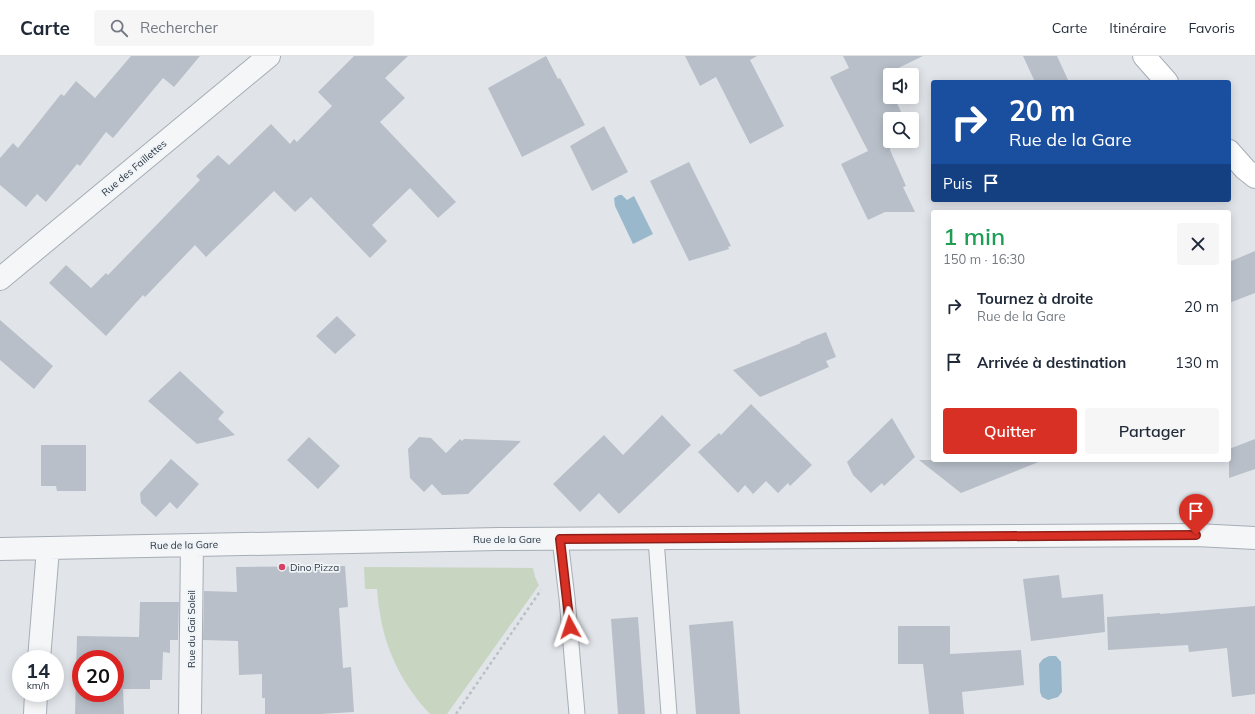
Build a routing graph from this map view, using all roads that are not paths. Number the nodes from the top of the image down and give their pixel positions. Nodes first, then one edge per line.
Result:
1 (269, 56) edge
2 (1144, 56) edge
3 (1165, 80) edge
4 (1231, 153) edge
5 (1255, 177) edge
6 (0, 279) edge
7 (1255, 538) edge
8 (560, 539) junction
9 (656, 539) junction
10 (192, 545) junction
11 (0, 549) edge
12 (48, 549) junction
13 (40, 650) edge
14 (35, 702) edge
15 (34, 714) edge
16 (190, 714) edge
17 (577, 714) edge
18 (669, 714) edge

1 - 6 street, Rue des Faillettes
2 - 3 main road
4 - 5 main road
7 - 9 street, Rue de la Gare
8 - 9 street, Rue de la Gare
8 - 10 street, Rue de la Gare
8 - 17 lane
9 - 18 lane
10 - 12 street, Rue de la Gare
10 - 16 street, Rue du Gai Soleil
11 - 12 street, Rue de la Gare
12 - 13 street
14 - 15 street

